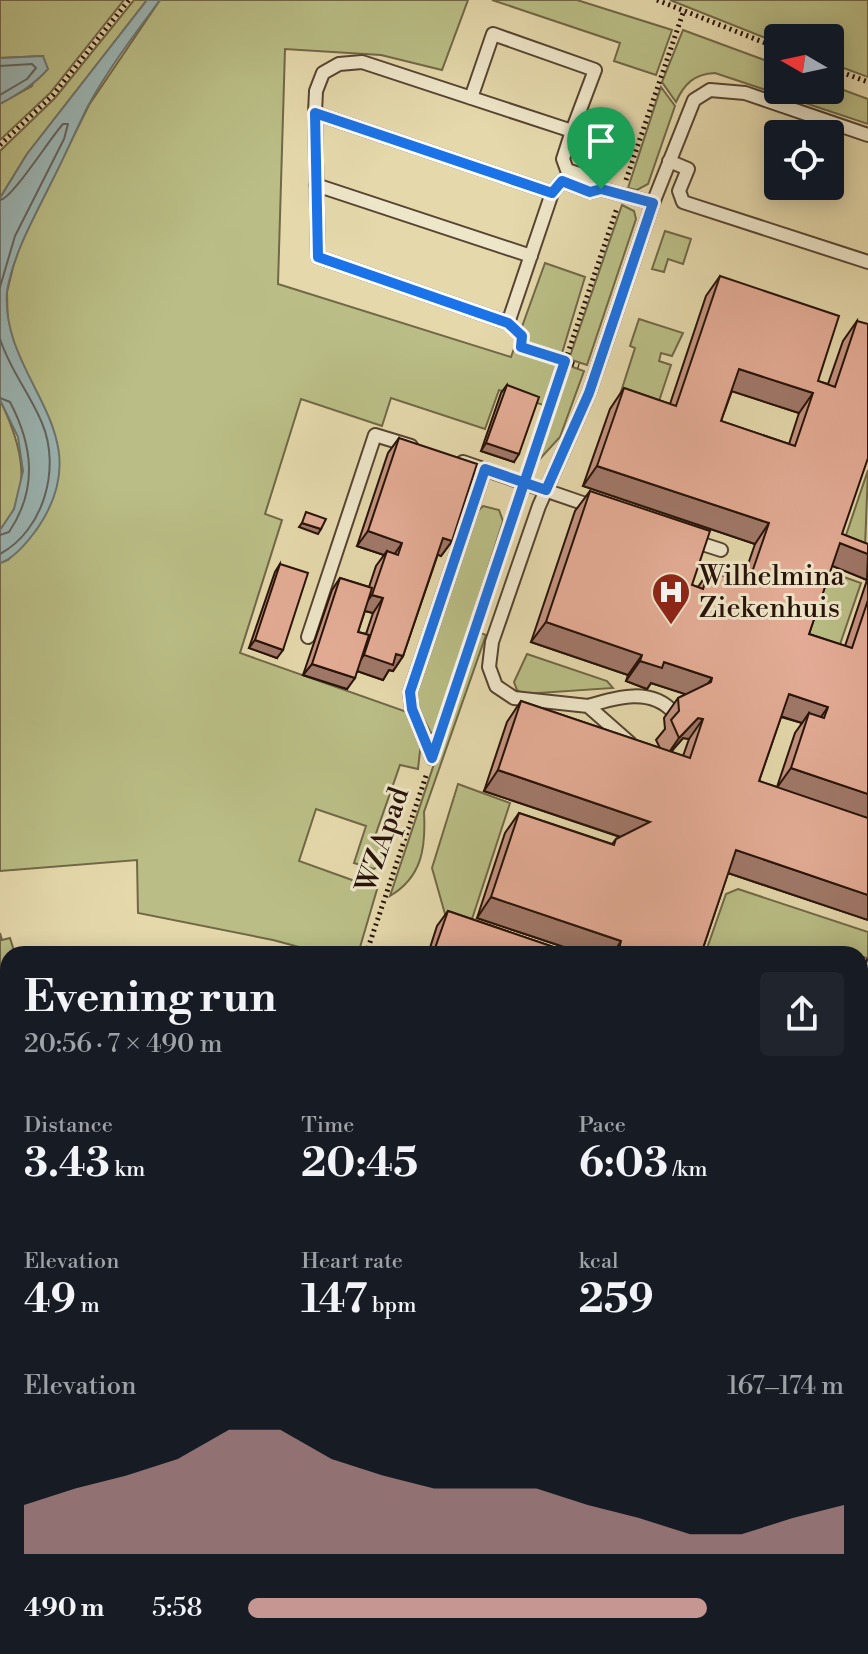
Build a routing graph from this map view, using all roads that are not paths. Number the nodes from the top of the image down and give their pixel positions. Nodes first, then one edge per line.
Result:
1 (471, 98) junction
2 (315, 113) junction
3 (572, 131) junction
4 (868, 135) edge
5 (669, 161) junction
6 (316, 185) junction
7 (601, 189) junction
8 (552, 193) junction
9 (653, 203) junction
10 (531, 256) junction
11 (868, 262) edge
12 (430, 452) edge
13 (444, 456) edge
14 (485, 469) junction
15 (546, 490) junction
16 (617, 515) edge
17 (677, 535) edge
18 (721, 550) dead end
19 (308, 637) dead end
20 (588, 706) junction
21 (674, 713) edge
22 (646, 751) edge
23 (432, 758) road end

1 - 2 lane
1 - 3 lane
1 - 3 lane
2 - 6 lane
2 - 8 lane
3 - 7 lane
4 - 5 lane
5 - 9 lane
5 - 11 lane
6 - 10 lane
6 - 10 lane
7 - 8 lane
7 - 9 lane
8 - 10 lane
9 - 15 lane
12 - 19 lane
13 - 14 lane
14 - 15 lane
14 - 23 lane
15 - 16 lane
15 - 20 lane
17 - 18 lane
20 - 21 lane
20 - 22 lane

